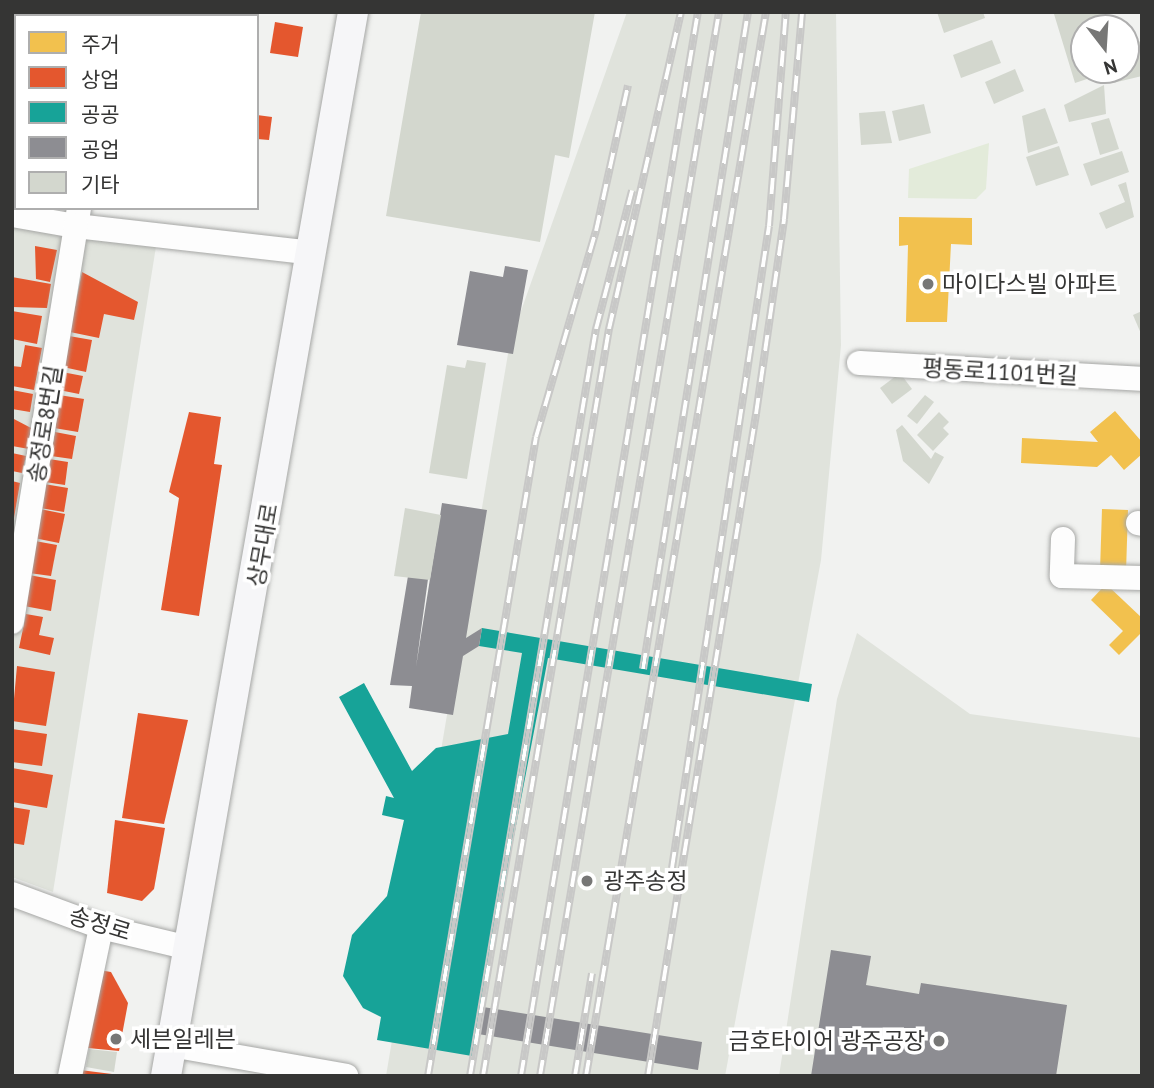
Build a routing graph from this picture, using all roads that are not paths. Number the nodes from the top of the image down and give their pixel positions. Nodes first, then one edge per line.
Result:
1 (353, 12) edge
2 (12, 215) edge
3 (78, 217) edge
4 (313, 253) junction
5 (859, 363) dead end
6 (1142, 379) edge
7 (1063, 539) dead end
8 (1142, 578) edge
9 (12, 622) edge
10 (12, 894) edge
11 (101, 927) junction
12 (189, 947) junction
13 (171, 1045) junction
14 (70, 1076) edge
15 (166, 1076) edge
16 (346, 1076) edge

1 - 4 main road, 상무대로
2 - 3 street
3 - 4 street
3 - 9 street, 송정로8번길
4 - 12 main road, 상무대로
5 - 6 street, 평동로1101번길
7 - 8 street
10 - 11 street, 송정로
11 - 12 street, 송정로
11 - 14 street
12 - 13 main road, 상무대로
13 - 15 main road, 상무대로
13 - 16 street

